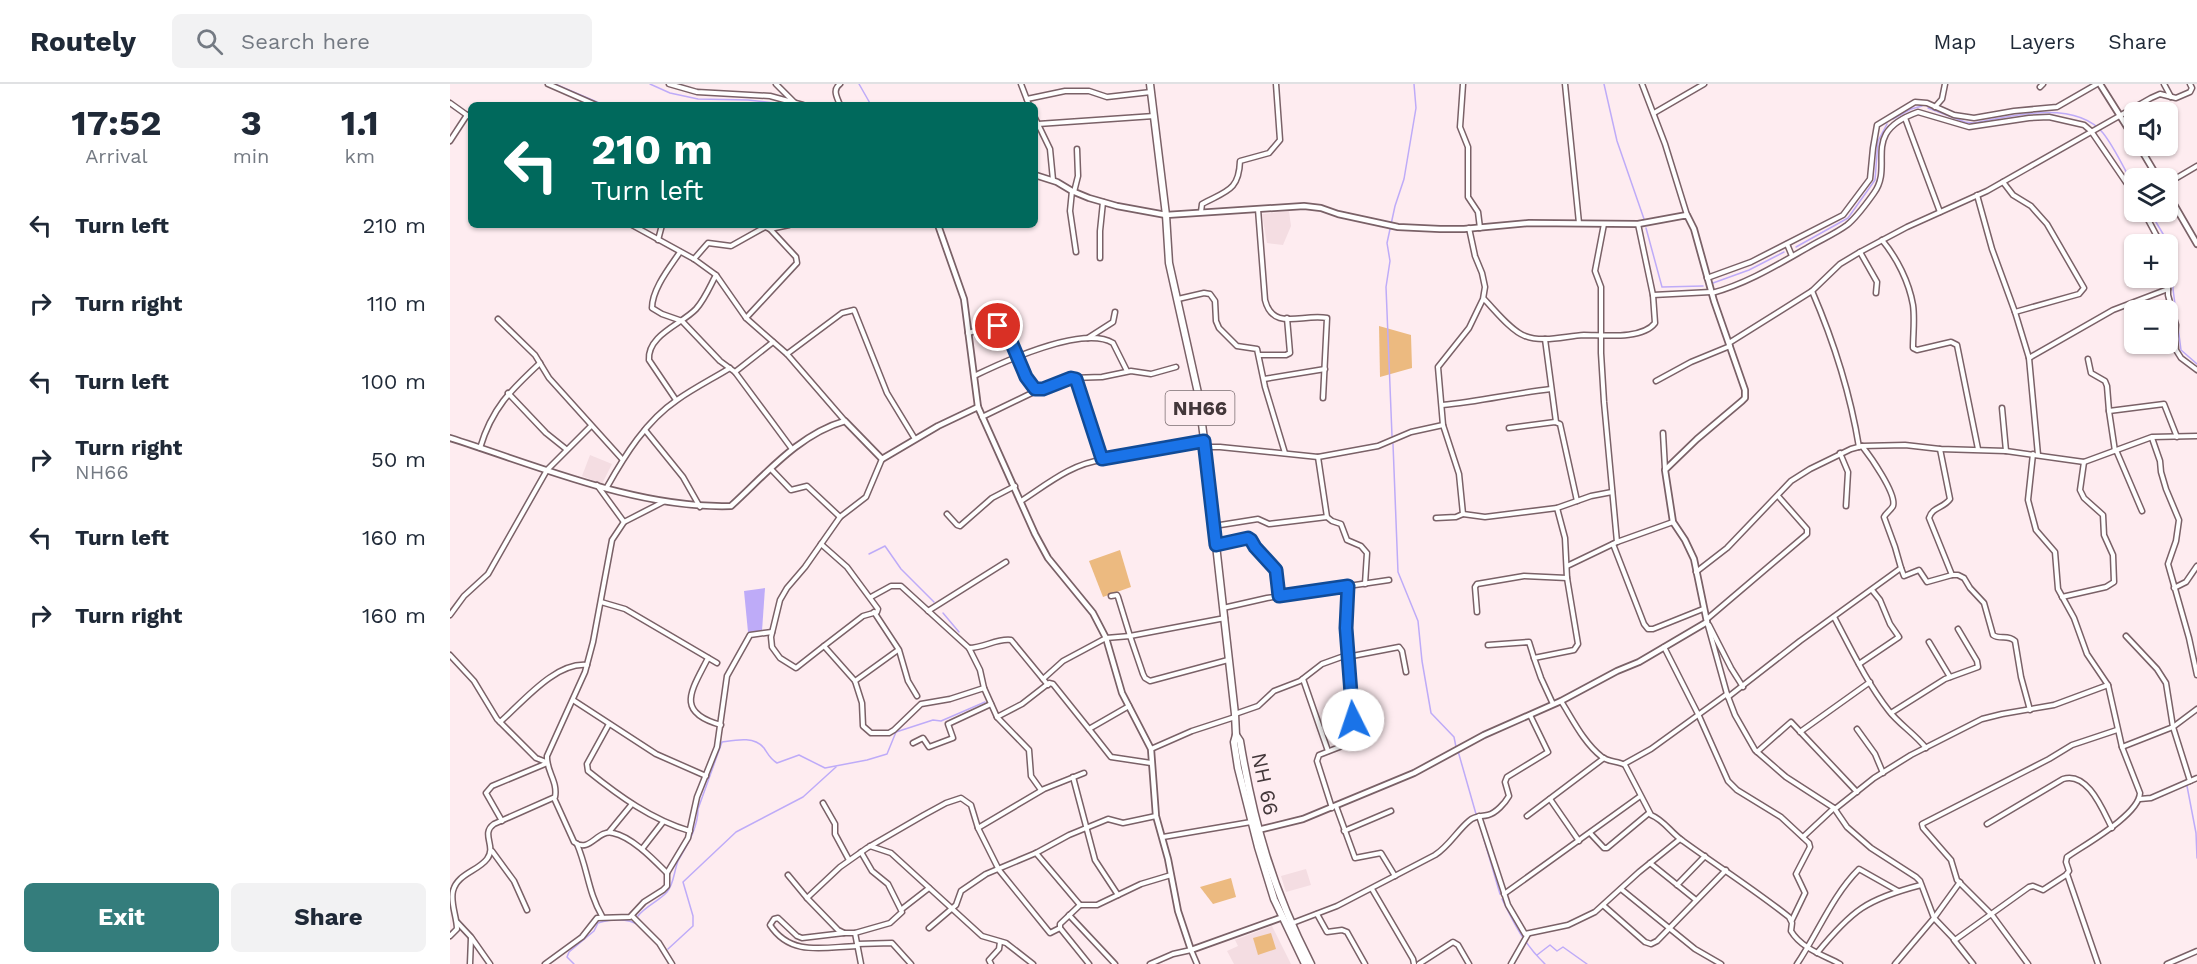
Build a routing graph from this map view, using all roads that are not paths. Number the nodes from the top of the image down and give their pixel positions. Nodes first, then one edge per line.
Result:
1 (548, 84) edge
2 (669, 84) edge
3 (776, 84) edge
4 (840, 84) edge
5 (1021, 84) edge
6 (1276, 84) edge
7 (1463, 84) edge
8 (1565, 84) edge
9 (1642, 84) edge
10 (1704, 84) edge
11 (1945, 84) edge
12 (2099, 84) edge
13 (2164, 84) edge
14 (2190, 84) edge
15 (1151, 88) edge
16 (2171, 98) junction
17 (1027, 99) junction
18 (590, 102) edge
19 (794, 102) joint
20 (839, 102) edge
21 (1028, 102) edge
22 (450, 103) edge
23 (1935, 107) junction
24 (1925, 108) junction
25 (1654, 113) junction
26 (2120, 115) junction
27 (468, 116) edge
28 (1155, 116) junction
29 (468, 118) edge
30 (1905, 118) junction
31 (1887, 119) junction
32 (2124, 122) edge
33 (1038, 124) joint
34 (1893, 125) junction
35 (2092, 130) junction
36 (450, 141) edge
37 (1077, 149) dead end
38 (2197, 166) edge
39 (1038, 176) edge
40 (2178, 177) edge
41 (2124, 179) edge
42 (1053, 180) junction
43 (2002, 182) junction
44 (1073, 192) junction
45 (1977, 195) junction
46 (1103, 202) junction
47 (1258, 209) junction
48 (2178, 211) edge
49 (1201, 212) junction
50 (1940, 212) junction
51 (1166, 215) junction
52 (1687, 215) junction
53 (1579, 223) junction
54 (1604, 224) junction
55 (1638, 224) junction
56 (637, 228) edge
57 (661, 228) edge
58 (763, 228) edge
59 (766, 228) edge
60 (939, 228) edge
61 (1468, 228) junction
62 (1480, 228) junction
63 (658, 240) junction
64 (1882, 240) junction
65 (2197, 244) edge
66 (1787, 245) junction
67 (680, 252) junction
68 (1076, 252) dead end
69 (1860, 252) junction
70 (1792, 255) junction
71 (1101, 258) dead end
72 (694, 259) junction
73 (716, 275) junction
74 (1707, 278) junction
75 (2168, 289) joint
76 (1812, 291) junction
77 (1711, 293) junction
78 (1876, 293) dead end
79 (1653, 295) junction
80 (1178, 299) junction
81 (1484, 299) junction
82 (1115, 312) dead end
83 (2015, 312) junction
84 (746, 318) junction
85 (1287, 318) junction
86 (498, 319) dead end
87 (682, 321) junction
88 (968, 333) junction
89 (1601, 336) junction
90 (1088, 338) junction
91 (1545, 339) junction
92 (773, 342) junction
93 (1729, 344) junction
94 (788, 354) junction
95 (1258, 355) junction
96 (1018, 356) junction
97 (2029, 358) junction
98 (2088, 359) dead end
99 (540, 363) junction
100 (1176, 367) dead end
101 (730, 369) junction
102 (1325, 369) junction
103 (2197, 370) edge
104 (1127, 371) junction
105 (735, 372) junction
106 (973, 376) junction
107 (1074, 378) junction
108 (1263, 380) junction
109 (1656, 381) dead end
110 (1551, 389) junction
111 (1039, 390) junction
112 (508, 393) junction
113 (1323, 398) dead end
114 (676, 400) junction
115 (1442, 405) junction
116 (978, 407) junction
117 (2002, 408) dead end
118 (2109, 411) junction
119 (982, 417) junction
120 (845, 421) junction
121 (1556, 422) junction
122 (1443, 424) junction
123 (591, 426) junction
124 (1509, 428) dead end
125 (645, 430) junction
126 (1663, 433) dead end
127 (2177, 436) junction
128 (2197, 436) edge
129 (2152, 437) junction
130 (450, 438) edge
131 (915, 439) junction
132 (1205, 444) junction
133 (1861, 446) junction
134 (480, 448) junction
135 (567, 449) junction
136 (792, 449) junction
137 (1940, 449) junction
138 (1978, 449) junction
139 (2006, 450) junction
140 (2116, 450) junction
141 (1285, 453) junction
142 (1840, 453) junction
143 (2035, 455) junction
144 (1318, 457) junction
145 (622, 459) junction
146 (882, 459) junction
147 (1104, 460) junction
148 (2084, 462) junction
149 (771, 469) junction
150 (547, 470) junction
151 (1665, 470) junction
152 (596, 484) junction
153 (1015, 486) junction
154 (607, 487) junction
155 (1612, 492) junction
156 (1778, 496) junction
157 (1022, 501) junction
158 (1577, 501) junction
159 (663, 502) junction
160 (1846, 506) dead end
161 (700, 507) junction
162 (1557, 508) junction
163 (2142, 511) dead end
164 (947, 514) dead end
165 (1463, 514) junction
166 (840, 517) junction
167 (1327, 517) junction
168 (1436, 518) dead end
169 (624, 522) junction
170 (1673, 522) junction
171 (1214, 526) junction
172 (1615, 543) junction
173 (821, 544) junction
174 (1216, 545) junction
175 (1006, 562) dead end
176 (1567, 566) junction
177 (2197, 566) edge
178 (1901, 568) junction
179 (1696, 572) junction
180 (1952, 575) junction
181 (1567, 578) junction
182 (1389, 580) dead end
183 (1365, 584) junction
184 (1348, 586) junction
185 (2174, 588) junction
186 (1872, 590) junction
187 (1111, 596) dead end
188 (1279, 596) junction
189 (871, 597) junction
190 (2062, 597) junction
191 (601, 602) junction
192 (1223, 608) junction
193 (1703, 609) junction
194 (928, 611) junction
195 (874, 612) junction
196 (1477, 612) dead end
197 (450, 615) edge
198 (1834, 617) junction
199 (1225, 618) junction
200 (1707, 621) junction
201 (1958, 629) dead end
202 (772, 632) junction
203 (1130, 636) junction
204 (2126, 636) dead end
205 (1106, 638) junction
206 (1929, 642) dead end
207 (1488, 645) dead end
208 (824, 646) junction
209 (1664, 647) junction
210 (969, 648) junction
211 (898, 650) junction
212 (450, 655) edge
213 (1347, 656) junction
214 (708, 657) junction
215 (1534, 658) junction
216 (1229, 660) junction
217 (717, 663) dead end
218 (1859, 664) junction
219 (587, 665) junction
220 (1406, 672) dead end
221 (2197, 675) edge
222 (1950, 677) junction
223 (1303, 678) junction
224 (1043, 679) junction
225 (855, 681) junction
226 (1870, 682) junction
227 (1047, 685) junction
228 (2108, 685) junction
229 (1743, 687) junction
230 (984, 688) junction
231 (917, 696) dead end
232 (1727, 696) junction
233 (573, 700) junction
234 (1562, 701) junction
235 (991, 704) junction
236 (1553, 704) junction
237 (1129, 706) junction
238 (2197, 709) edge
239 (2030, 710) junction
240 (1891, 713) junction
241 (1530, 715) junction
242 (1235, 716) junction
243 (1699, 716) junction
244 (997, 717) junction
245 (500, 722) junction
246 (609, 724) junction
247 (721, 724) junction
248 (2173, 727) junction
249 (1089, 729) junction
250 (1857, 729) dead end
251 (2118, 730) junction
252 (1800, 732) junction
253 (1236, 735) junction
254 (912, 742) dead end
255 (2122, 747) junction
256 (1926, 748) junction
257 (1151, 749) junction
258 (1328, 751) junction
259 (1757, 752) junction
260 (1604, 758) junction
261 (547, 763) junction
262 (1151, 763) junction
263 (1624, 764) junction
264 (1084, 773) dead end
265 (1883, 773) junction
266 (706, 776) junction
267 (1073, 777) junction
268 (2197, 778) edge
269 (2190, 781) junction
270 (1041, 790) junction
271 (1857, 792) junction
272 (1640, 797) junction
273 (554, 798) junction
274 (1550, 799) junction
275 (2139, 799) junction
276 (823, 803) dead end
277 (632, 804) junction
278 (1334, 807) junction
279 (1835, 809) junction
280 (1391, 811) dead end
281 (1649, 813) junction
282 (1156, 816) junction
283 (1479, 816) junction
284 (1527, 816) dead end
285 (502, 821) junction
286 (663, 822) junction
287 (1251, 822) junction
288 (1987, 824) dead end
289 (978, 828) junction
290 (2112, 828) junction
291 (1086, 829) junction
292 (690, 831) junction
293 (1256, 831) junction
294 (1344, 831) junction
295 (609, 832) junction
296 (1590, 833) junction
297 (1162, 837) junction
298 (1803, 837) junction
299 (1680, 839) junction
300 (1579, 841) junction
301 (577, 844) junction
302 (870, 846) junction
303 (642, 849) junction
304 (491, 850) junction
305 (861, 852) junction
306 (1036, 853) junction
307 (1705, 856) junction
308 (849, 860) junction
309 (1650, 863) junction
310 (999, 870) junction
311 (1726, 870) junction
312 (667, 873) junction
313 (2067, 874) junction
314 (788, 875) dead end
315 (1171, 875) junction
316 (1395, 876) junction
317 (1960, 882) junction
318 (1677, 885) junction
319 (1921, 885) junction
320 (929, 888) junction
321 (1372, 889) junction
322 (1621, 889) junction
323 (1898, 891) junction
324 (1504, 894) junction
325 (1118, 895) junction
326 (807, 898) junction
327 (1696, 900) junction
328 (1080, 905) junction
329 (1604, 906) junction
330 (954, 907) junction
331 (902, 909) junction
332 (527, 910) dead end
333 (1317, 914) junction
334 (1070, 915) junction
335 (1992, 915) junction
336 (602, 916) junction
337 (632, 916) junction
338 (1285, 917) junction
339 (1934, 918) junction
340 (1792, 920) junction
341 (457, 922) junction
342 (1289, 925) junction
343 (929, 928) dead end
344 (1060, 928) junction
345 (1669, 928) junction
346 (843, 933) junction
347 (855, 933) junction
348 (1528, 934) junction
349 (450, 936) edge
350 (471, 937) junction
351 (1954, 940) junction
352 (1000, 942) junction
353 (857, 945) junction
354 (1808, 948) junction
355 (1191, 950) junction
356 (2197, 951) edge
357 (1817, 952) junction
358 (470, 964) edge
359 (490, 964) edge
360 (545, 964) edge
361 (672, 964) edge
362 (861, 964) edge
363 (911, 964) edge
364 (991, 964) edge
365 (1033, 964) edge
366 (1089, 964) edge
367 (1116, 964) edge
368 (1150, 964) edge
369 (1197, 964) edge
370 (1305, 964) edge
371 (1311, 964) edge
372 (1365, 964) edge
373 (1414, 964) edge
374 (1419, 964) edge
375 (1469, 964) edge
376 (1511, 964) edge
377 (1721, 964) edge
378 (1797, 964) edge
379 (1840, 964) edge
380 (1895, 964) edge
381 (1973, 964) edge
382 (2028, 964) edge
383 (2098, 964) edge
384 (2167, 964) edge

1 - 18 street
2 - 19 street
3 - 19 street
4 - 20 street
5 - 17 street
6 - 49 street
7 - 62 street
8 - 53 street
9 - 25 street
10 - 25 street
11 - 23 street
12 - 23 street
12 - 26 street
13 - 16 street
14 - 16 street
15 - 17 street
15 - 28 highway, NH66 / NH66
16 - 26 street
17 - 21 street
22 - 27 street
23 - 24 street
24 - 30 street
24 - 31 street
24 - 35 street
25 - 52 street
26 - 32 street
26 - 35 street
28 - 33 street
28 - 51 highway, NH66 / NH66
29 - 36 street
30 - 34 street
30 - 50 street
31 - 34 street
31 - 66 street
33 - 42 street
34 - 70 street
35 - 41 street
35 - 43 street
37 - 44 street
38 - 40 street
39 - 42 street
42 - 44 street
43 - 45 street
43 - 83 street
44 - 46 street
44 - 68 street
45 - 50 street
45 - 83 street
46 - 51 street
46 - 71 street
47 - 49 street
47 - 61 street
47 - 85 street
48 - 65 street
49 - 51 street
50 - 64 street
51 - 80 highway, NH66 / NH66
52 - 55 street
52 - 74 street
53 - 54 street
53 - 62 street
54 - 55 street
54 - 89 street
55 - 79 street
56 - 63 street
57 - 63 street
58 - 72 street
59 - 84 street
60 - 88 street
61 - 62 street
61 - 81 street
63 - 67 street
64 - 69 street
64 - 138 street
66 - 70 street
66 - 74 street
67 - 72 street
67 - 87 street
69 - 76 street
69 - 78 street
70 - 77 street
72 - 73 street
73 - 84 street
73 - 87 street
74 - 77 street
75 - 97 street
75 - 103 street
76 - 93 street
76 - 133 street
77 - 79 street
77 - 93 street
79 - 89 street
80 - 95 street
80 - 132 highway, NH66 / NH66
81 - 91 street
81 - 115 street
82 - 90 street
83 - 97 street
84 - 92 street
85 - 95 street
85 - 102 street
86 - 99 street
87 - 101 street
87 - 114 street
88 - 96 street
88 - 106 street
89 - 91 street
89 - 155 street
90 - 96 street
90 - 104 street
91 - 110 street
92 - 94 street
92 - 105 street
93 - 109 street
93 - 151 street
94 - 120 street
94 - 131 street
95 - 108 street
96 - 106 street
96 - 111 street
97 - 143 street
98 - 118 street
99 - 112 street
99 - 123 street
100 - 104 street
101 - 105 street
101 - 114 street
102 - 108 street
102 - 113 street
104 - 107 street
105 - 136 street
106 - 116 street
107 - 111 street
107 - 147 street
108 - 141 street
110 - 115 street
110 - 121 street
111 - 119 street
112 - 134 street
112 - 135 street
114 - 125 street
115 - 122 street
116 - 119 street
116 - 131 street
117 - 139 street
118 - 127 street
118 - 140 street
119 - 153 street
120 - 136 street
120 - 146 street
121 - 124 street
121 - 158 street
122 - 144 street
122 - 165 street
123 - 135 street
123 - 145 street
125 - 145 street
125 - 161 street
126 - 151 street
127 - 128 street
127 - 129 street
129 - 140 street
129 - 185 street
130 - 134 street
131 - 146 street
132 - 141 street
132 - 147 street
132 - 171 highway, NH66 / NH66
133 - 137 street
133 - 142 street
133 - 178 street
134 - 150 street
135 - 150 street
136 - 149 street
137 - 138 street
137 - 180 street
138 - 139 street
139 - 143 street
140 - 148 street
140 - 163 street
141 - 144 street
142 - 156 street
142 - 160 street
143 - 148 street
143 - 190 street
144 - 167 street
145 - 154 street
146 - 166 street
147 - 157 street
148 - 190 street
149 - 161 street
149 - 166 street
150 - 152 street
150 - 197 street
151 - 170 street
152 - 154 street
152 - 169 street
153 - 157 street
153 - 164 street
154 - 159 street
155 - 158 street
155 - 172 street
156 - 179 street
156 - 200 street
157 - 205 street
158 - 162 street
159 - 161 street
159 - 169 street
162 - 165 street
162 - 176 street
165 - 168 street
166 - 173 street
167 - 171 street
167 - 183 street
169 - 191 street
170 - 172 street
170 - 179 street
171 - 174 highway, NH66 / NH66
172 - 176 street
172 - 193 street
173 - 189 street
173 - 202 street
174 - 188 street
174 - 192 highway, NH66 / NH66
175 - 194 street
176 - 181 street
177 - 185 street
178 - 180 street
178 - 186 street
179 - 193 street
180 - 239 street
181 - 196 street
181 - 215 street
182 - 183 street
183 - 184 street
184 - 188 street
184 - 213 street
185 - 221 street
186 - 198 street
186 - 218 street
187 - 203 street
188 - 192 street
189 - 194 street
189 - 195 street
190 - 228 street
191 - 214 street
191 - 219 street
192 - 199 highway, NH66 / NH66
193 - 200 street
194 - 210 street
195 - 208 street
195 - 211 street
198 - 218 street
198 - 229 street
199 - 203 street
199 - 216 highway, NH66 / NH66
200 - 209 street
200 - 229 street
200 - 232 street
201 - 222 street
202 - 208 street
202 - 247 street
203 - 205 street
203 - 216 street
204 - 248 street
205 - 224 street
205 - 237 street
206 - 222 street
207 - 215 street
208 - 225 street
209 - 234 street
209 - 243 street
210 - 224 street
210 - 230 street
211 - 225 street
211 - 231 street
212 - 245 street
213 - 220 street
213 - 223 street
213 - 258 street
214 - 217 street
214 - 247 street
215 - 236 street
216 - 242 highway, NH66 / NH66
218 - 226 street
219 - 233 street
219 - 245 street
222 - 240 street
223 - 242 street
223 - 258 street
224 - 227 street
225 - 230 street
226 - 240 street
226 - 252 street
227 - 244 street
227 - 249 street
228 - 239 street
228 - 251 street
229 - 232 street
230 - 235 street
232 - 243 street
232 - 259 street
233 - 246 street
233 - 261 street
234 - 236 street
234 - 260 street
235 - 244 street
235 - 254 street
236 - 241 street
237 - 249 street
237 - 257 street
238 - 248 street
239 - 256 street
240 - 256 street
241 - 278 street
241 - 283 street
242 - 253 highway, NH66 / NH66
242 - 257 street
243 - 263 street
243 - 298 street
244 - 270 street
245 - 261 street
246 - 266 street
246 - 277 street
247 - 266 street
248 - 255 street
248 - 269 street
249 - 262 street
250 - 265 street
251 - 255 street
251 - 317 street
252 - 259 street
252 - 271 street
253 - 287 highway, NH 66 / NH66
253 - 293 highway, NH 66 / NH66
255 - 275 street
256 - 265 street
257 - 262 street
258 - 278 street
259 - 279 street
260 - 263 street
260 - 274 street
261 - 273 street
261 - 285 street
262 - 282 street
263 - 272 street
264 - 267 street
265 - 271 street
266 - 292 street
267 - 270 street
267 - 291 street
268 - 269 street
269 - 275 street
270 - 289 street
271 - 279 street
272 - 281 street
272 - 296 street
273 - 285 street
273 - 301 street
274 - 284 street
274 - 300 street
275 - 290 street
276 - 308 street
277 - 286 street
277 - 295 street
278 - 293 street
278 - 294 street
279 - 298 street
279 - 319 street
280 - 294 street
281 - 296 street
281 - 299 street
282 - 291 street
282 - 297 street
283 - 316 street
283 - 324 street
285 - 304 street
286 - 292 street
286 - 303 street
287 - 293 highway, NH 66 / NH66
287 - 297 street
288 - 290 street
289 - 302 street
289 - 310 street
290 - 313 street
291 - 306 street
291 - 325 street
292 - 312 street
293 - 338 highway, NH 66 / NH66
294 - 316 street
295 - 301 street
295 - 303 street
296 - 300 street
297 - 315 street
298 - 340 street
299 - 307 street
299 - 309 street
300 - 324 street
301 - 336 street
302 - 305 street
302 - 320 street
303 - 312 street
304 - 332 street
304 - 341 street
305 - 308 street
305 - 331 street
306 - 310 street
306 - 328 street
307 - 311 street
307 - 318 street
308 - 326 street
309 - 318 street
309 - 322 street
310 - 330 street
310 - 344 street
311 - 327 street
311 - 340 street
312 - 337 street
313 - 335 street
313 - 383 street
314 - 326 street
315 - 325 street
315 - 355 street
316 - 321 street
317 - 335 street
317 - 339 street
318 - 327 street
319 - 323 street
319 - 339 street
320 - 330 street
320 - 331 street
321 - 333 street
321 - 373 street
322 - 329 street
322 - 345 street
323 - 354 street
323 - 357 street
324 - 348 street
325 - 328 street
326 - 346 street
327 - 345 street
328 - 334 street
329 - 345 street
329 - 348 street
330 - 343 street
330 - 352 street
331 - 347 street
333 - 342 street
333 - 372 street
334 - 344 street
334 - 367 street
335 - 351 street
335 - 382 street
336 - 337 street
336 - 360 street
337 - 361 street
338 - 342 highway, NH 66 / NH66
338 - 355 street
339 - 351 street
339 - 380 street
340 - 354 street
341 - 349 street
341 - 350 street
342 - 370 highway, NH 66 / NH66
342 - 371 highway, NH 66 / NH66
344 - 366 street
345 - 377 street
346 - 347 street
346 - 353 street
347 - 353 street
348 - 376 street
350 - 358 street
350 - 359 street
351 - 381 street
352 - 364 street
352 - 365 street
353 - 362 street
353 - 363 street
354 - 357 street
354 - 378 street
355 - 368 street
355 - 369 street
356 - 384 street
357 - 379 street
374 - 375 street

